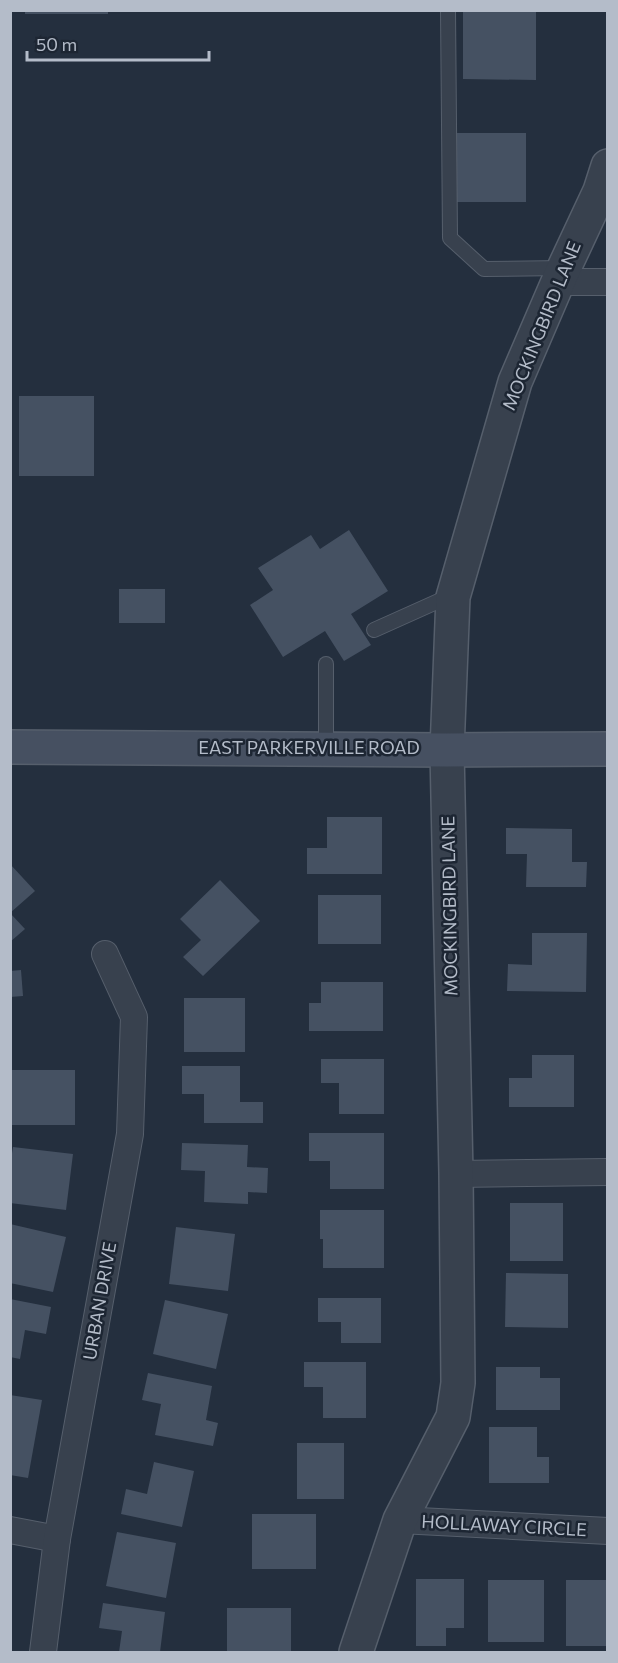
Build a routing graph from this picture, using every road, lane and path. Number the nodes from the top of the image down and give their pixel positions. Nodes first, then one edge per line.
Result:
1 (448, 10) edge
2 (608, 166) edge
3 (561, 275) junction
4 (608, 282) edge
5 (454, 594) junction
6 (374, 630) dead end
7 (326, 664) dead end
8 (10, 747) edge
9 (326, 748) junction
10 (608, 749) edge
11 (447, 750) junction
12 (105, 954) dead end
13 (608, 1172) edge
14 (456, 1174) junction
15 (400, 1521) junction
16 (10, 1530) edge
17 (608, 1531) edge
18 (57, 1539) junction
19 (43, 1653) edge
20 (356, 1653) edge

1 - 3 lane
2 - 3 street, MOCKINGBIRD LANE
3 - 4 street
3 - 5 street, MOCKINGBIRD LANE
5 - 6 lane
5 - 11 street, MOCKINGBIRD LANE
7 - 9 lane
8 - 9 main road, EAST PARKERVILLE ROAD
9 - 11 main road, EAST PARKERVILLE ROAD
10 - 11 main road, EAST PARKERVILLE ROAD
11 - 14 street, MOCKINGBIRD LANE
12 - 18 street, URBAN DRIVE
13 - 14 street
14 - 15 street, MOCKINGBIRD LANE
15 - 17 street, HOLLAWAY CIRCLE
15 - 20 street, MOCKINGBIRD LANE
16 - 18 street
18 - 19 street, URBAN DRIVE

